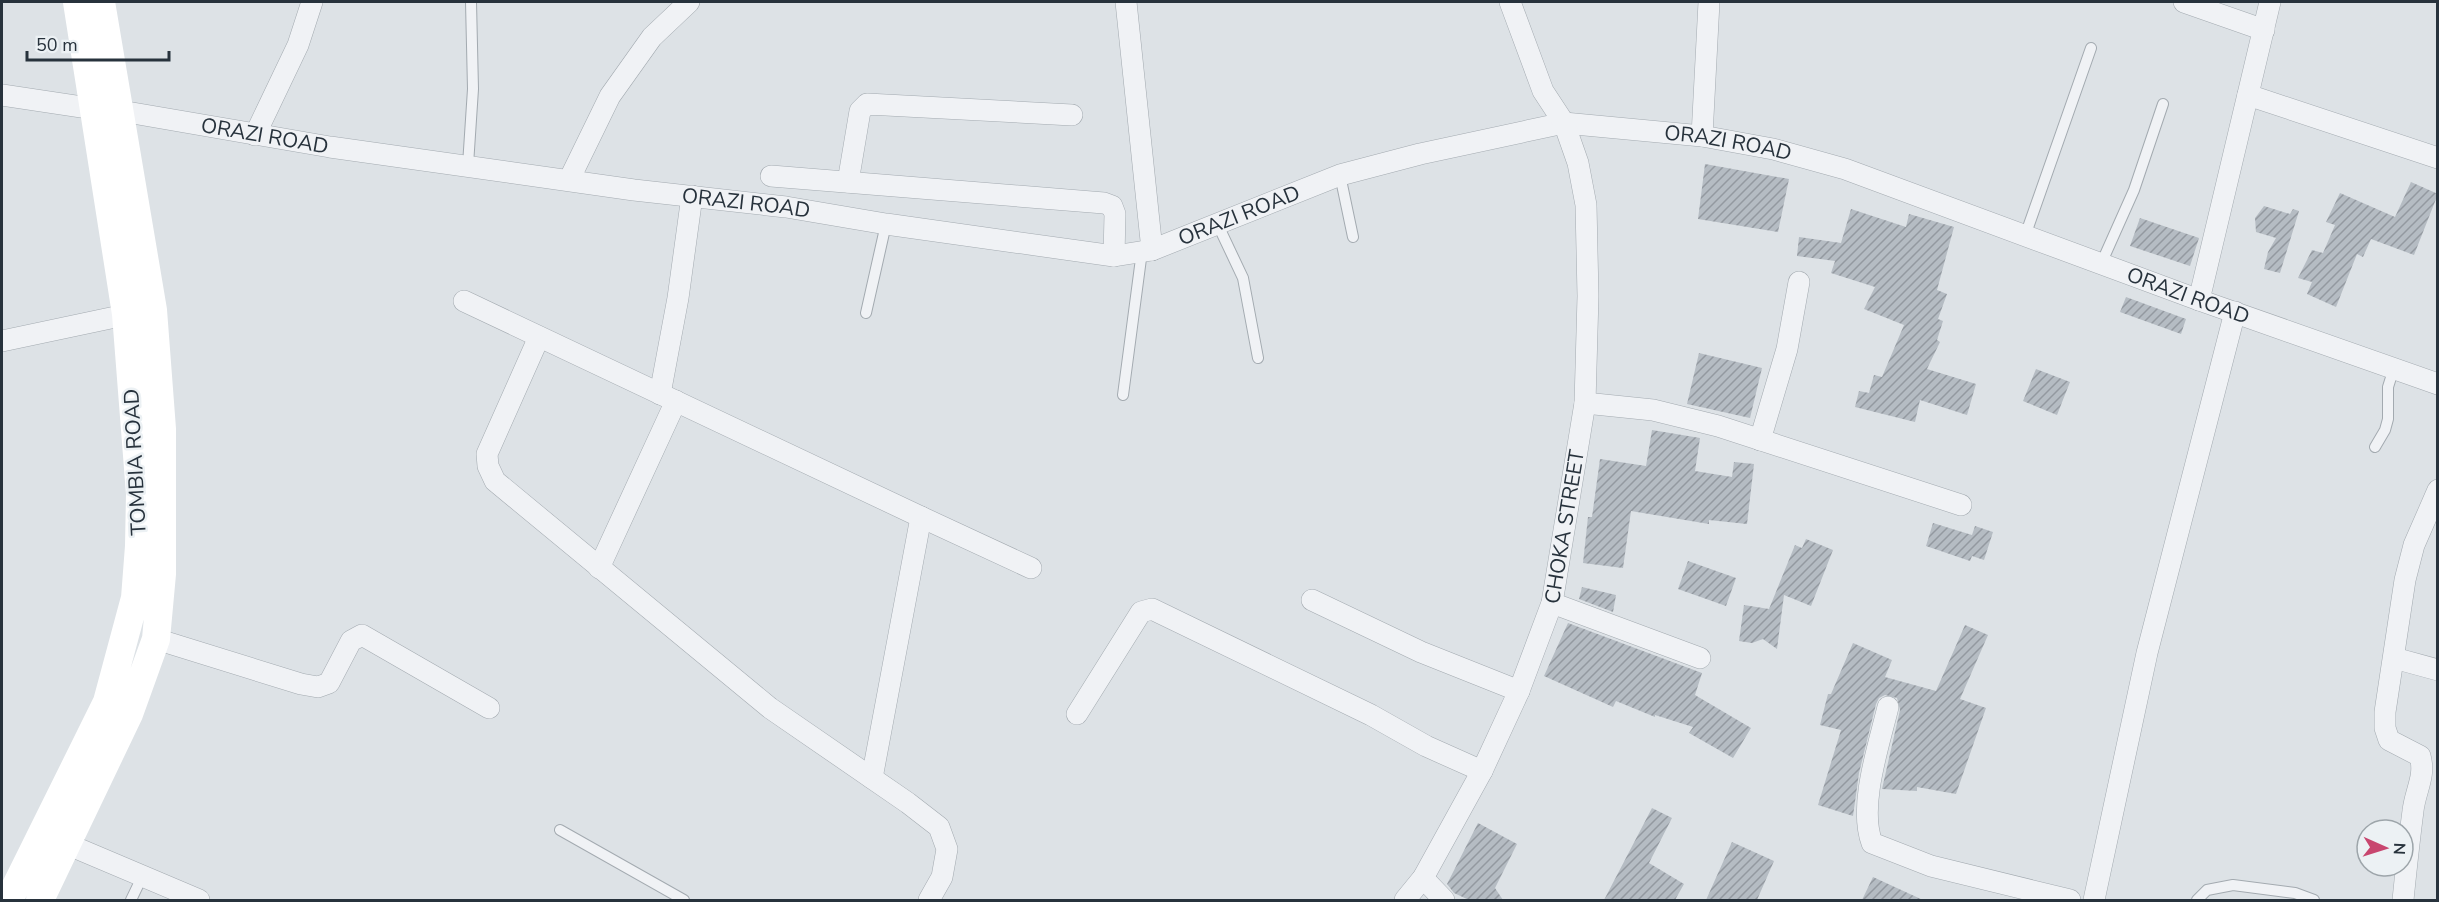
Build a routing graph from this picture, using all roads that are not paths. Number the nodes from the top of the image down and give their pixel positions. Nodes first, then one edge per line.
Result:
1 (77, 2) edge
2 (101, 2) edge
3 (312, 2) edge
4 (471, 2) edge
5 (689, 2) edge
6 (1126, 2) edge
7 (1510, 2) edge
8 (1709, 2) edge
9 (2184, 2) edge
10 (2270, 2) edge
11 (2264, 30) junction
12 (2091, 48) dead end
13 (2, 95) edge
14 (2248, 95) junction
15 (2163, 104) dead end
16 (108, 110) junction
17 (1072, 115) dead end
18 (1564, 123) junction
19 (255, 135) junction
20 (1702, 136) junction
21 (2438, 158) edge
22 (468, 165) junction
23 (1340, 175) junction
24 (771, 176) dead end
25 (569, 180) junction
26 (848, 182) junction
27 (692, 196) junction
28 (1217, 223) junction
29 (886, 224) junction
30 (2025, 236) junction
31 (1353, 237) dead end
32 (1147, 250) junction
33 (1113, 256) junction
34 (2102, 264) junction
35 (1799, 282) dead end
36 (2199, 300) junction
37 (464, 301) dead end
38 (139, 312) junction
39 (2235, 312) junction
40 (866, 313) dead end
41 (539, 337) junction
42 (2, 341) edge
43 (1258, 358) dead end
44 (2394, 368) junction
45 (2438, 384) edge
46 (1123, 395) dead end
47 (668, 398) junction
48 (1585, 403) junction
49 (1760, 440) junction
50 (2375, 447) dead end
51 (2438, 490) edge
52 (1961, 505) dead end
53 (921, 517) junction
54 (599, 568) junction
55 (1031, 568) dead end
56 (1312, 600) dead end
57 (1552, 603) junction
58 (156, 639) junction
59 (1700, 658) dead end
60 (2394, 658) junction
61 (2438, 670) edge
62 (1519, 691) junction
63 (1888, 707) dead end
64 (489, 708) dead end
65 (1077, 714) dead end
66 (1482, 771) junction
67 (872, 778) junction
68 (560, 830) dead end
69 (55, 840) junction
70 (142, 877) junction
71 (1423, 878) junction
72 (2277, 895) edge
73 (9, 900) edge
74 (40, 900) edge
75 (131, 900) edge
76 (199, 900) edge
77 (684, 900) edge
78 (929, 900) edge
79 (1405, 900) edge
80 (1444, 900) edge
81 (2070, 900) edge
82 (2094, 900) edge
83 (2197, 900) edge
84 (2314, 900) edge
85 (2403, 900) edge

1 - 16 main road, TOMBIA ROAD
2 - 16 main road, TOMBIA ROAD
3 - 19 street
4 - 22 lane
5 - 25 street
6 - 32 street
7 - 18 street, CHOKA STREET
8 - 20 street
9 - 11 street
10 - 11 street
11 - 14 street
12 - 30 lane
13 - 16 street, ORAZI ROAD
14 - 21 street
14 - 36 street
15 - 34 lane
16 - 19 street, ORAZI ROAD
16 - 38 main road, TOMBIA ROAD
17 - 26 street
18 - 20 street, ORAZI ROAD
18 - 23 street, ORAZI ROAD
18 - 48 street, CHOKA STREET
19 - 22 street, ORAZI ROAD
20 - 30 street, ORAZI ROAD
22 - 25 street, ORAZI ROAD
23 - 28 street, ORAZI ROAD
23 - 31 lane
24 - 26 street
25 - 27 street, ORAZI ROAD
26 - 33 street
27 - 29 street, ORAZI ROAD
27 - 47 street
28 - 32 street, ORAZI ROAD
28 - 43 lane
29 - 33 street, ORAZI ROAD
29 - 40 lane
30 - 34 street, ORAZI ROAD
32 - 33 street, ORAZI ROAD
32 - 46 lane
34 - 36 street, ORAZI ROAD
35 - 49 street
36 - 39 street, ORAZI ROAD
37 - 41 street
38 - 42 street
38 - 58 main road, TOMBIA ROAD
38 - 69 main road, TOMBIA ROAD
39 - 44 street, ORAZI ROAD
39 - 82 street
41 - 47 street
41 - 54 street
44 - 45 street, ORAZI ROAD
44 - 50 lane
47 - 53 street
47 - 54 street
48 - 49 street
48 - 57 street, CHOKA STREET
49 - 52 street
51 - 60 street
53 - 55 street
53 - 67 street
54 - 67 street
56 - 62 street
57 - 59 street
57 - 62 street, CHOKA STREET
58 - 64 street
58 - 69 main road, TOMBIA ROAD
60 - 61 street
60 - 85 street
62 - 66 street, CHOKA STREET
63 - 81 street
65 - 66 street
66 - 71 street, CHOKA STREET
67 - 78 street
68 - 77 lane
69 - 70 street
69 - 73 main road, TOMBIA ROAD
69 - 74 main road, TOMBIA ROAD
70 - 75 lane
70 - 76 street
71 - 79 street, CHOKA STREET
71 - 80 street
72 - 83 lane
72 - 84 lane

